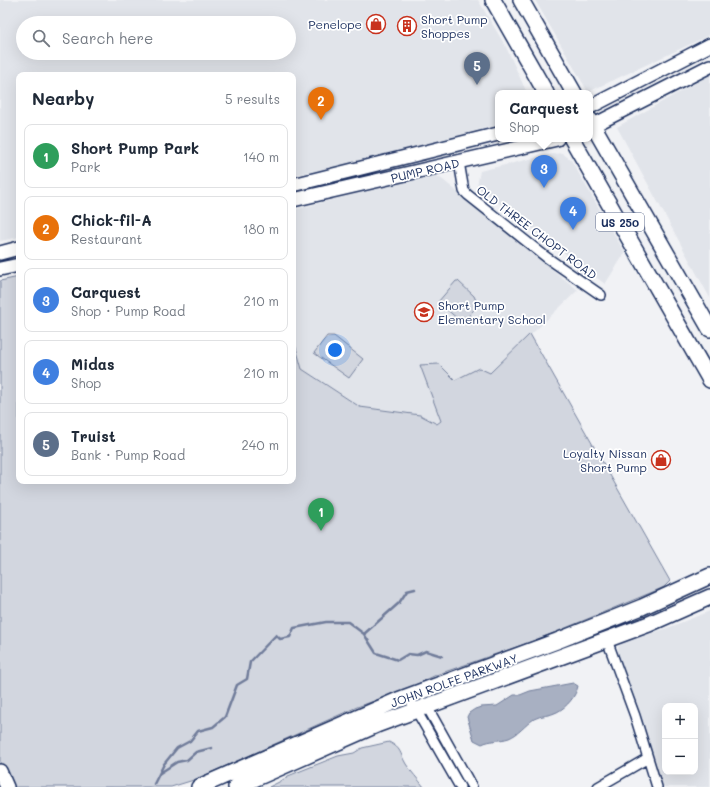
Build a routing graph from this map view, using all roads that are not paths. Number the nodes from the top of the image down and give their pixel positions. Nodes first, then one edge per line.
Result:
1 (493, 0) edge
2 (521, 0) edge
3 (710, 46) edge
4 (710, 66) edge
5 (544, 90) edge
6 (572, 90) edge
7 (593, 105) edge
8 (593, 124) edge
9 (593, 128) edge
10 (495, 135) edge
11 (544, 142) edge
12 (574, 142) edge
13 (459, 162) junction
14 (296, 185) edge
15 (296, 199) edge
16 (16, 249) edge
17 (0, 253) edge
18 (16, 266) edge
19 (0, 269) edge
20 (601, 295) dead end
21 (710, 329) edge
22 (696, 355) junction
23 (710, 364) edge
24 (710, 380) edge
25 (710, 576) edge
26 (710, 597) edge
27 (607, 640) junction
28 (413, 694) junction
29 (421, 708) junction
30 (648, 758) junction
31 (0, 771) edge
32 (8, 787) edge
33 (199, 787) edge
34 (236, 787) edge
35 (460, 787) edge
36 (472, 787) edge
37 (598, 787) edge
38 (657, 787) edge

1 - 5 main road
2 - 6 main road
3 - 7 main road
4 - 8 main road
9 - 21 main road, US 250
10 - 14 main road, PUMP ROAD
11 - 13 main road, PUMP ROAD
12 - 22 main road, US 250
13 - 15 main road, PUMP ROAD
13 - 20 street, OLD THREE CHOPT ROAD
16 - 17 main road
18 - 19 main road
22 - 23 main road
22 - 24 main road, US 250
25 - 28 main road, JOHN ROLFE PARKWAY
26 - 27 main road, JOHN ROLFE PARKWAY
27 - 29 main road, JOHN ROLFE PARKWAY
27 - 30 street
28 - 29 street
28 - 33 main road, JOHN ROLFE PARKWAY
29 - 34 main road, JOHN ROLFE PARKWAY
29 - 35 street
29 - 36 street
30 - 37 street
30 - 38 street
31 - 32 main road

